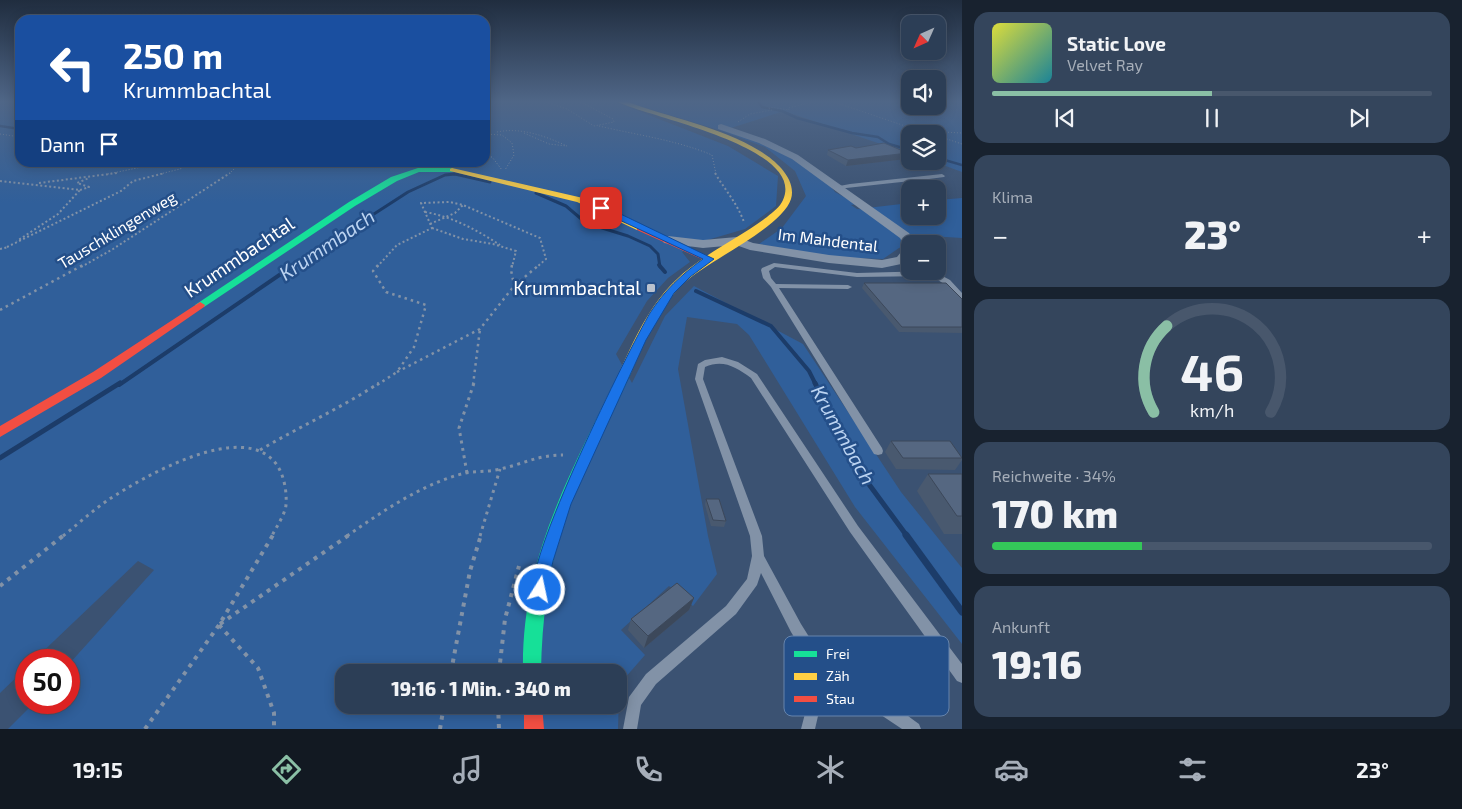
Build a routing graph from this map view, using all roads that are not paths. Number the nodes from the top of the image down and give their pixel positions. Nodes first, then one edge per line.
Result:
1 (719, 135) edge
2 (743, 135) edge
3 (942, 176) dead end
4 (837, 186) junction
5 (902, 235) edge
6 (668, 240) junction
7 (737, 241) junction
8 (709, 259) junction
9 (901, 262) edge
10 (901, 274) edge
11 (943, 280) edge
12 (774, 286) junction
13 (848, 287) dead end
14 (962, 297) edge
15 (0, 432) edge
16 (878, 451) dead end
17 (758, 556) junction
18 (801, 636) edge
19 (933, 636) edge
20 (949, 658) edge
21 (532, 664) edge
22 (962, 676) edge
23 (533, 714) edge
24 (811, 716) edge
25 (897, 716) edge
26 (534, 729) edge
27 (630, 729) edge
28 (808, 729) edge
29 (914, 729) edge

1 - 7 main road
2 - 4 street, Im Mahdental
3 - 4 lane
4 - 5 street, Im Mahdental
6 - 7 street
6 - 8 main road, Krummbachtal
6 - 15 main road, Krummbachtal
7 - 8 main road
7 - 9 street, Im Mahdental
8 - 21 main road
10 - 12 lane
11 - 14 lane
12 - 13 lane
12 - 16 lane
17 - 18 lane
17 - 19 lane
17 - 27 lane
20 - 22 lane
23 - 26 main road
24 - 28 lane
25 - 29 lane

